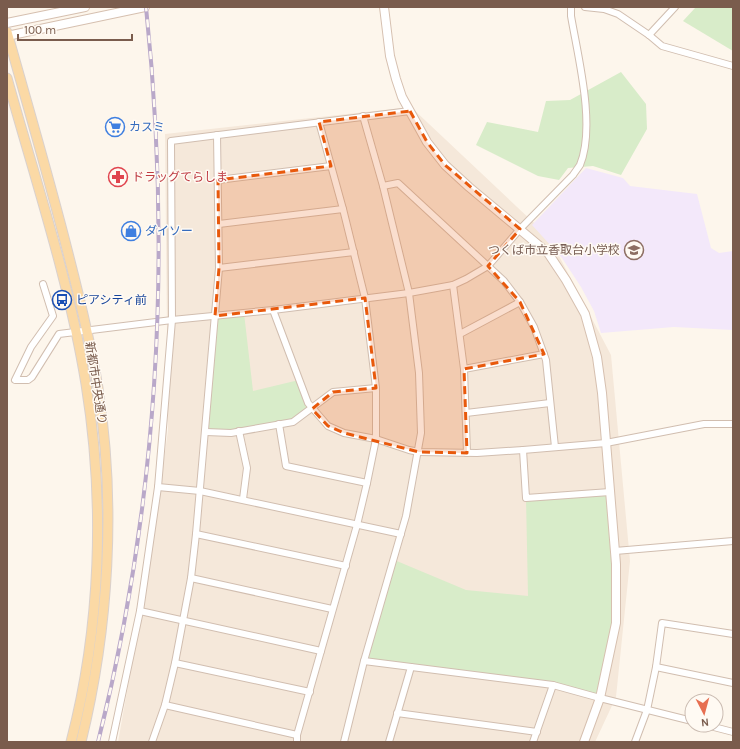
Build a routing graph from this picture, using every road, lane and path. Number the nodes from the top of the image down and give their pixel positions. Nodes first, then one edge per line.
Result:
1 (85, 7) edge
2 (146, 7) edge
3 (384, 7) edge
4 (571, 7) edge
5 (585, 7) edge
6 (675, 7) edge
7 (7, 23) edge
8 (7, 35) edge
9 (649, 35) junction
10 (733, 66) edge
11 (7, 78) edge
12 (410, 111) junction
13 (363, 116) junction
14 (319, 122) junction
15 (217, 135) junction
16 (331, 166) junction
17 (218, 180) junction
18 (383, 186) junction
19 (343, 209) junction
20 (219, 224) junction
21 (520, 229) junction
22 (354, 252) junction
23 (488, 266) junction
24 (219, 268) junction
25 (43, 284) dead end
26 (453, 285) junction
27 (409, 293) junction
28 (365, 298) junction
29 (520, 302) junction
30 (272, 310) junction
31 (215, 316) junction
32 (172, 320) junction
33 (87, 330) junction
34 (76, 332) junction
35 (460, 334) junction
36 (544, 354) junction
37 (464, 369) junction
38 (376, 388) junction
39 (550, 403) junction
40 (312, 409) junction
41 (466, 413) junction
42 (279, 424) junction
43 (733, 424) edge
44 (239, 431) junction
45 (206, 432) junction
46 (376, 439) junction
47 (606, 443) junction
48 (555, 447) junction
49 (523, 450) junction
50 (419, 452) junction
51 (467, 453) junction
52 (367, 483) junction
53 (158, 487) junction
54 (200, 491) junction
55 (610, 492) junction
56 (243, 499) junction
57 (357, 525) junction
58 (196, 534) junction
59 (401, 534) junction
60 (733, 541) edge
61 (615, 551) junction
62 (346, 566) junction
63 (191, 578) junction
64 (332, 609) junction
65 (140, 611) junction
66 (183, 620) junction
67 (733, 634) edge
68 (321, 651) junction
69 (364, 661) junction
70 (175, 663) junction
71 (411, 667) junction
72 (656, 667) junction
73 (733, 683) edge
74 (553, 685) junction
75 (310, 692) junction
76 (600, 698) junction
77 (166, 705) junction
78 (647, 710) junction
79 (397, 713) junction
80 (684, 719) edge
81 (537, 732) junction
82 (297, 739) edge
83 (112, 741) edge
84 (71, 742) edge
85 (81, 742) edge
86 (120, 742) edge
87 (152, 742) edge
88 (344, 742) edge
89 (389, 742) edge
90 (533, 742) edge
91 (584, 742) edge
92 (635, 742) edge

1 - 7 street
2 - 8 street
3 - 12 street
4 - 21 street
5 - 9 street
6 - 9 street
8 - 33 main road, 新都市中央通り
9 - 10 street
11 - 34 main road, 新都市中央通り
12 - 13 street
12 - 21 street
13 - 14 street
13 - 18 street
14 - 15 street
14 - 16 street
15 - 17 street
15 - 32 street
16 - 17 street
16 - 19 street
17 - 20 street
18 - 23 street
18 - 27 street
19 - 20 street
19 - 22 street
20 - 24 street
21 - 23 street
21 - 47 street
22 - 24 street
22 - 28 street
23 - 26 street
23 - 29 street
24 - 31 street
25 - 34 street
26 - 27 street
26 - 35 street
27 - 28 street
27 - 50 street
28 - 30 street
28 - 38 street
29 - 35 street
29 - 36 street
30 - 31 street
30 - 40 street
31 - 32 street
31 - 45 street
32 - 33 street
32 - 53 street
33 - 34 street
33 - 85 main road, 新都市中央通り
34 - 84 main road, 新都市中央通り
35 - 37 street
36 - 37 street
36 - 39 street
37 - 41 street
38 - 40 street
38 - 46 street
39 - 41 street
39 - 48 street
40 - 42 street
40 - 46 street
41 - 51 street
42 - 44 street
42 - 52 street
43 - 47 street
44 - 45 street
44 - 56 street
45 - 54 street
46 - 50 street
46 - 52 street
47 - 48 street
47 - 55 street
48 - 49 street
49 - 51 street
49 - 55 street
50 - 51 street
50 - 59 street
52 - 57 street
53 - 54 street
53 - 65 street
54 - 56 street
54 - 58 street
55 - 61 street
56 - 57 street
57 - 59 street
57 - 62 street
58 - 62 street
58 - 63 street
59 - 69 street
60 - 61 street
61 - 76 street
62 - 64 street
63 - 64 street
63 - 66 street
64 - 68 street
65 - 66 street
65 - 83 street
66 - 68 street
66 - 70 street
67 - 72 street
68 - 75 street
69 - 71 street
69 - 88 street
70 - 75 street
70 - 77 street
71 - 74 street
71 - 79 street
72 - 73 street
72 - 78 street
74 - 76 street
74 - 81 street
75 - 82 street
76 - 78 street
76 - 91 street
77 - 82 street
77 - 87 street
78 - 80 street
78 - 92 street
79 - 81 street
79 - 89 street
81 - 90 street
83 - 86 street

